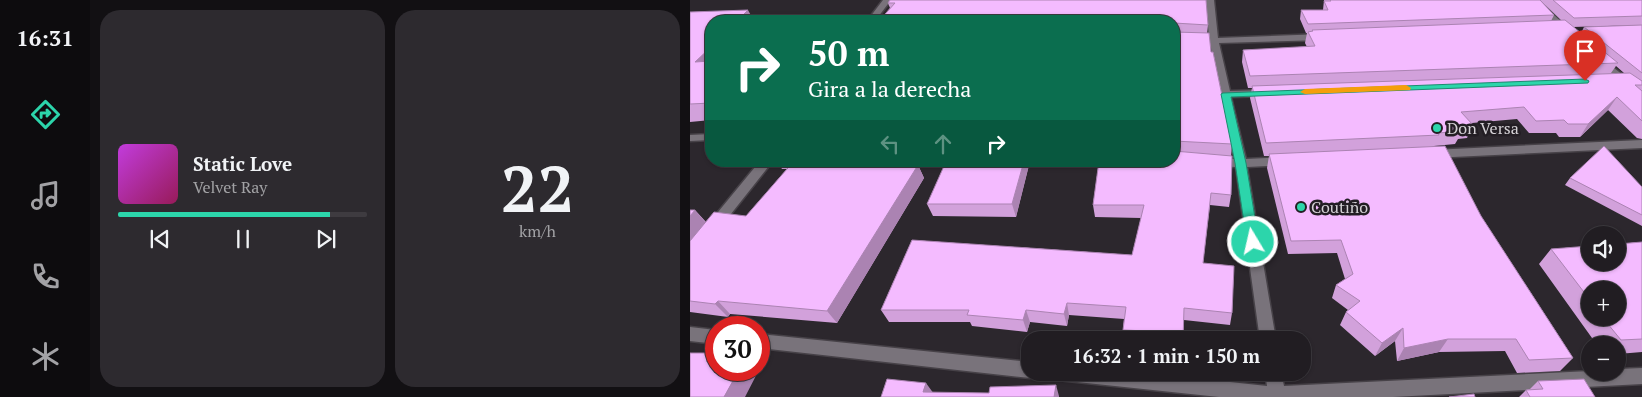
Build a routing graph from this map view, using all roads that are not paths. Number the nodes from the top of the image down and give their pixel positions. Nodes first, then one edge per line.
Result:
1 (887, 0) edge
2 (1210, 0) edge
3 (1533, 0) edge
4 (876, 15) edge
5 (1566, 31) edge
6 (1333, 36) edge
7 (1180, 39) edge
8 (1214, 41) junction
9 (1596, 56) edge
10 (1605, 80) edge
11 (1625, 80) junction
12 (1276, 93) edge
13 (1226, 94) junction
14 (1642, 95) edge
15 (705, 137) edge
16 (690, 138) edge
17 (1642, 144) edge
18 (1417, 155) edge
19 (1300, 160) edge
20 (1202, 161) edge
21 (1241, 163) junction
22 (762, 167) edge
23 (708, 233) edge
24 (1267, 331) edge
25 (690, 334) edge
26 (705, 336) edge
27 (770, 342) edge
28 (1021, 369) edge
29 (1642, 376) edge
30 (1140, 381) edge
31 (1274, 381) edge
32 (1277, 396) edge

1 - 4 street
2 - 8 street
3 - 5 street
6 - 8 street
7 - 8 street
8 - 13 street
9 - 11 street
10 - 11 street
11 - 14 street
12 - 13 street
13 - 21 street
15 - 16 street
17 - 18 street
19 - 21 street
20 - 21 street
21 - 24 street
22 - 23 street
25 - 26 street
27 - 28 street
29 - 32 street
30 - 32 street
31 - 32 street

